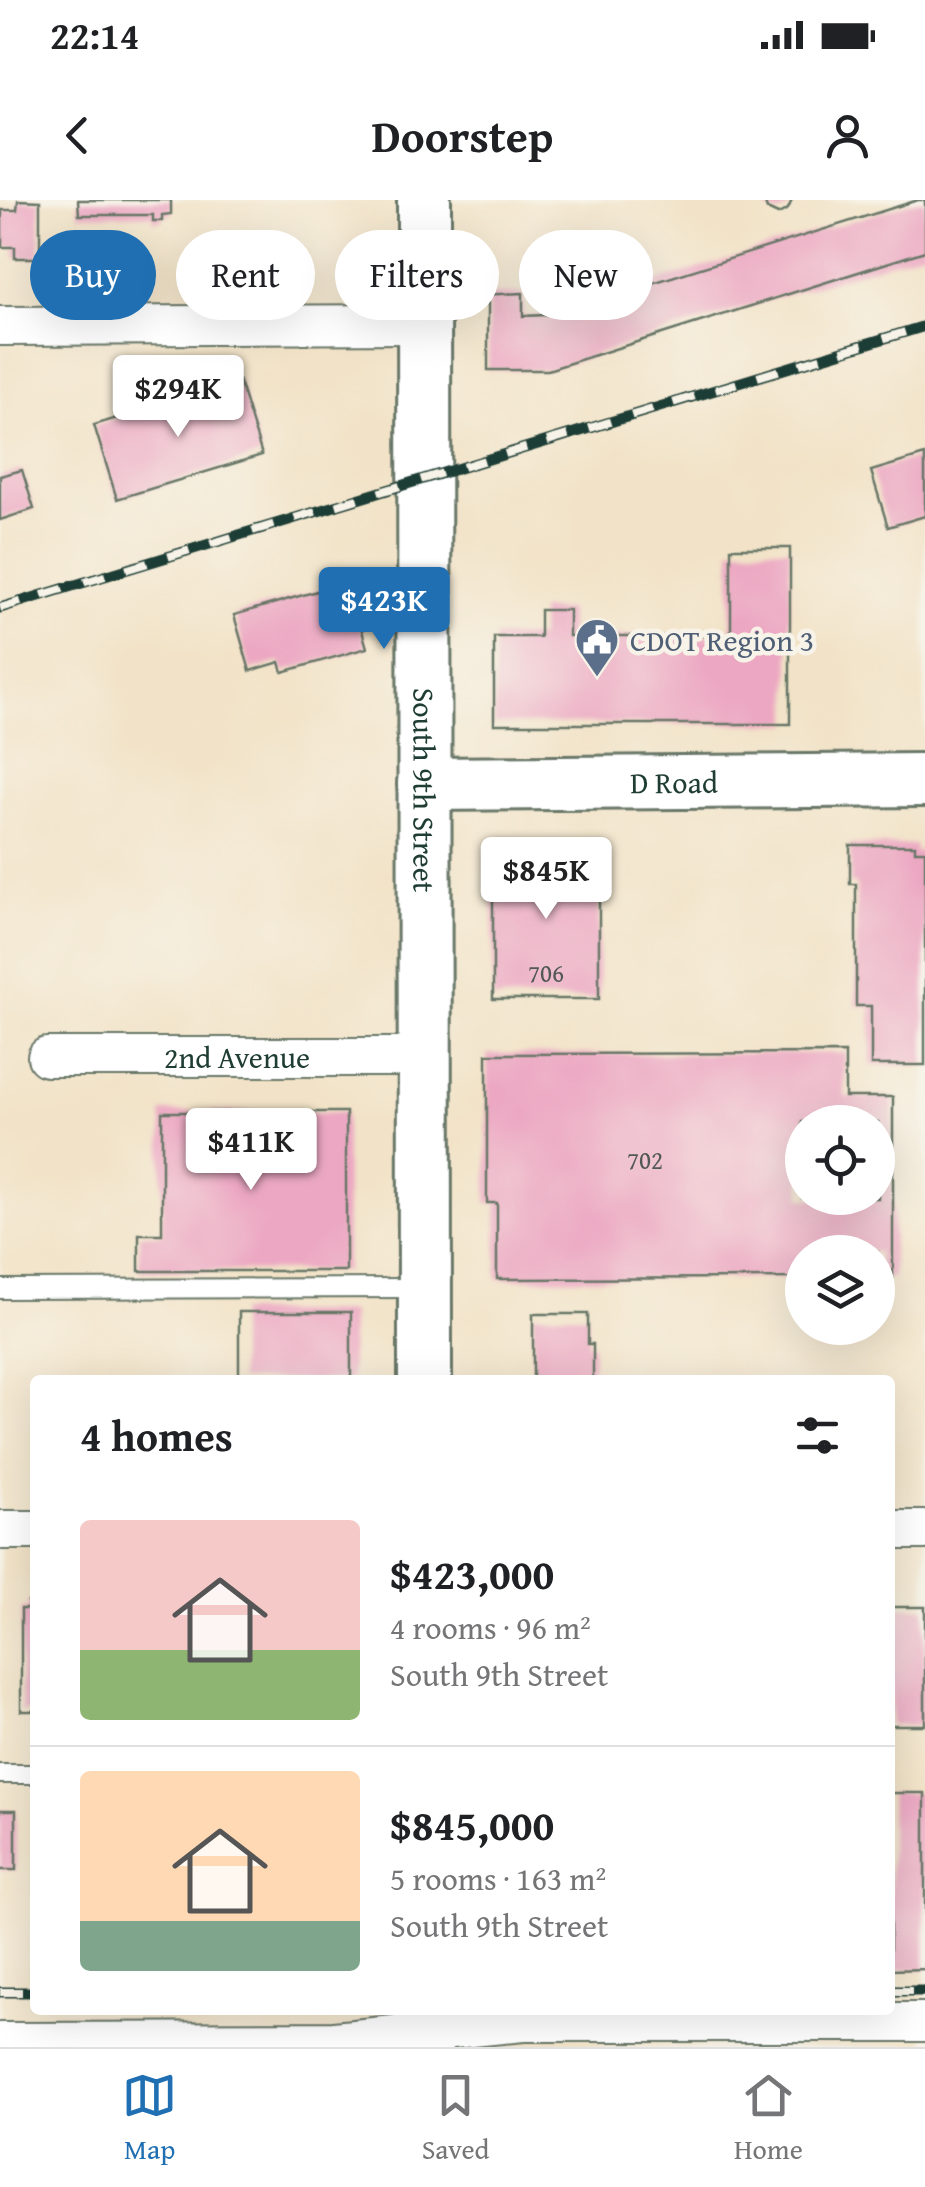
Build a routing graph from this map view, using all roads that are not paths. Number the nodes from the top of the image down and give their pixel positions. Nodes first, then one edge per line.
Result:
1 (424, 200) edge
2 (424, 324) junction
3 (0, 326) edge
4 (925, 780) edge
5 (424, 784) junction
6 (47, 1056) dead end
7 (424, 1056) junction
8 (425, 1288) junction
9 (0, 1289) edge
10 (425, 1375) edge
11 (0, 1530) edge
12 (30, 1530) edge
13 (895, 1530) edge
14 (925, 1530) edge
15 (0, 1774) edge
16 (30, 1774) edge
17 (925, 2022) edge
18 (426, 2029) edge
19 (0, 2042) edge

1 - 2 street, South 9th Street
2 - 3 street
2 - 5 street, South 9th Street
4 - 5 street, D Road
5 - 7 street, South 9th Street
6 - 7 street, 2nd Avenue
7 - 8 street, South 9th Street
8 - 9 lane
8 - 10 street, South 9th Street
11 - 12 street
13 - 14 street
15 - 16 lane
17 - 18 street
18 - 19 street

